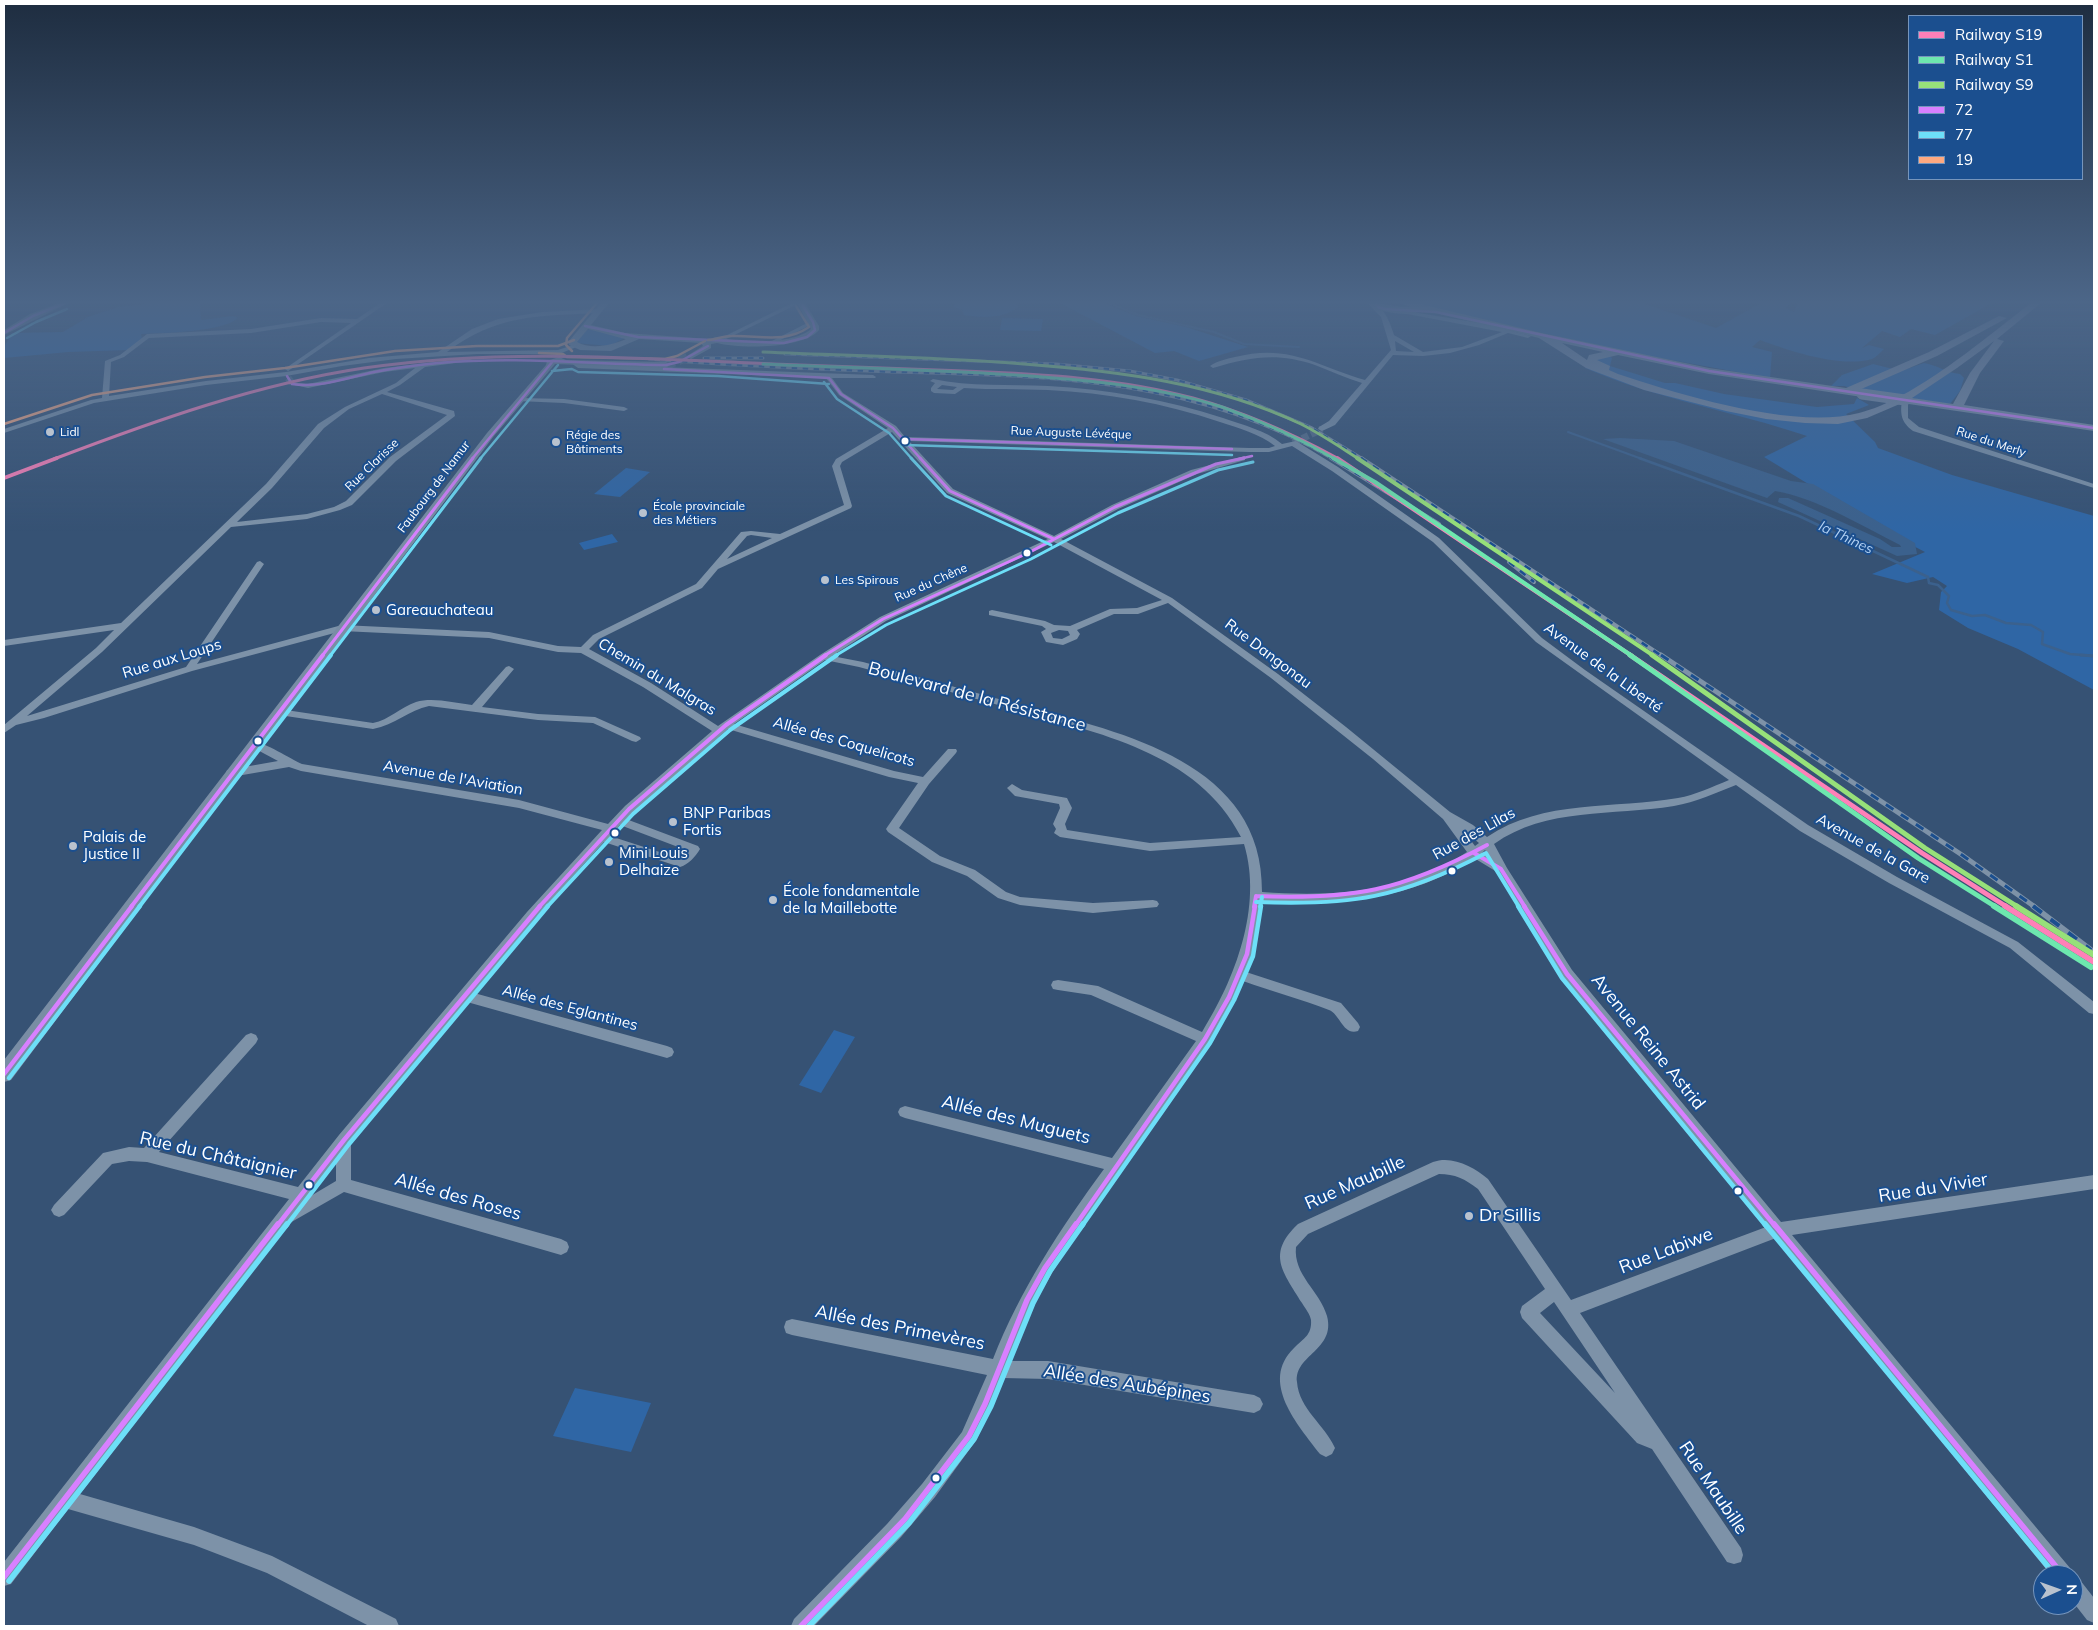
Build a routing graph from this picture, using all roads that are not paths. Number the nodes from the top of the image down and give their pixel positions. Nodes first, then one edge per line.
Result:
1 (107, 379) edge
2 (240, 379) edge
3 (296, 379) tunnel mouth
4 (339, 379) edge
5 (406, 379) edge
6 (538, 379) edge
7 (830, 379) edge
8 (1358, 379) edge
9 (1369, 379) edge
10 (1625, 379) edge
11 (1639, 379) edge
12 (1759, 379) edge
13 (1876, 379) edge
14 (1929, 379) edge
15 (1972, 379) edge
16 (937, 381) dead end
17 (1366, 382) junction
18 (381, 392) junction
19 (1847, 392) junction
20 (105, 400) junction
21 (520, 400) junction
22 (1905, 400) junction
23 (1883, 405) junction
24 (1957, 408) junction
25 (624, 409) dead end
26 (893, 428) junction
27 (2094, 428) edge
28 (1322, 429) tunnel mouth
29 (4, 431) edge
30 (905, 439) junction
31 (1293, 443) junction
32 (1281, 447) junction
33 (1237, 450) junction
34 (1250, 453) junction
35 (1268, 453) junction
36 (1242, 458) junction
37 (2094, 486) edge
38 (228, 525) junction
39 (780, 537) junction
40 (1054, 539) junction
41 (260, 564) dead end
42 (716, 567) junction
43 (1169, 600) junction
44 (992, 613) dead end
45 (123, 626) junction
46 (342, 628) junction
47 (1052, 628) junction
48 (1071, 629) junction
49 (4, 644) edge
50 (583, 650) junction
51 (823, 657) junction
52 (188, 668) junction
53 (509, 669) dead end
54 (474, 709) junction
55 (279, 712) junction
56 (8, 726) edge
57 (722, 728) junction
58 (636, 739) dead end
59 (254, 744) junction
60 (952, 751) dead end
61 (289, 763) junction
62 (231, 773) junction
63 (925, 781) junction
64 (1737, 781) junction
65 (1012, 788) dead end
66 (1448, 817) junction
67 (610, 828) junction
68 (1249, 840) junction
69 (1488, 844) junction
70 (1474, 853) junction
71 (1501, 869) junction
72 (1256, 896) junction
73 (1153, 904) dead end
74 (1239, 975) junction
75 (1058, 985) dead end
76 (464, 996) junction
77 (2094, 1009) edge
78 (1353, 1027) dead end
79 (251, 1039) dead end
80 (1205, 1039) junction
81 (667, 1052) dead end
82 (4, 1074) edge
83 (905, 1112) dead end
84 (344, 1140) junction
85 (147, 1155) junction
86 (1117, 1166) junction
87 (2092, 1184) edge
88 (343, 1185) junction
89 (302, 1194) junction
90 (60, 1210) dead end
91 (282, 1220) junction
92 (1778, 1230) junction
93 (561, 1247) dead end
94 (1555, 1291) junction
95 (1568, 1309) junction
96 (792, 1327) dead end
97 (999, 1368) junction
98 (1254, 1404) dead end
99 (1659, 1443) junction
100 (1326, 1448) dead end
101 (65, 1499) junction
102 (1734, 1555) dead end
103 (2055, 1565) edge
104 (4, 1578) edge
105 (2083, 1599) edge
106 (2094, 1613) edge
107 (389, 1626) edge
108 (801, 1626) edge

1 - 20 street
2 - 20 street
3 - 4 street
5 - 18 street
6 - 21 street, Faubourg de Namur
7 - 26 street, Rue Dangonau
8 - 17 street
9 - 17 street
10 - 23 main road
11 - 23 main road
12 - 19 main road
13 - 19 main road
14 - 23 main road
15 - 24 main road
16 - 32 street
17 - 28 street
18 - 38 street
18 - 38 street, Rue Clarisse
19 - 22 main road, bridge
20 - 29 street
21 - 25 street
21 - 46 street, Faubourg de Namur
22 - 24 main road
22 - 37 street, Rue du Merly
24 - 27 main road
26 - 30 street, Rue Dangonau
26 - 39 street
30 - 33 street, Rue Auguste Lévéque
30 - 40 street, Rue Dangonau
31 - 32 street
31 - 35 street
31 - 64 street, Avenue de la Liberté
32 - 34 street
32 - 35 street
33 - 34 street, Rue Auguste Lévéque
33 - 36 street
34 - 35 street
34 - 36 street, Rue du Chêne
36 - 40 street, Rue du Chêne
38 - 45 street
39 - 42 street
39 - 42 street
40 - 43 street, Rue Dangonau
40 - 51 street, Rue du Chêne
41 - 52 street
42 - 50 street
43 - 48 street
43 - 66 street, Rue Dangonau
44 - 47 street
45 - 49 street
45 - 56 street
46 - 50 street, Chemin du Malgras
46 - 52 street, Rue aux Loups
46 - 55 street, Faubourg de Namur
47 - 48 street
47 - 48 street
50 - 57 street, Chemin du Malgras
51 - 57 street
51 - 68 street, Boulevard de la Résistance
52 - 56 street, Rue aux Loups
53 - 54 street
54 - 55 street
54 - 58 street
55 - 59 street, Faubourg de Namur
57 - 63 street, Allée des Coquelicots
57 - 67 street
59 - 61 street, Avenue de l'Aviation
59 - 62 street, Faubourg de Namur
60 - 63 street, Allée des Coquelicots
61 - 62 street, Avenue de l'Aviation
61 - 67 street, Avenue de l'Aviation
62 - 82 street, Faubourg de Namur
63 - 73 street, Allée des Coquelicots
64 - 69 street, Rue des Lilas
64 - 77 street, Avenue de la Gare
65 - 68 street
66 - 69 street, Rue Dangonau
66 - 70 street, Rue Dangonau
67 - 67 street
67 - 76 street
68 - 72 street, Boulevard de la Résistance
69 - 70 street, Rue des Lilas
69 - 71 street, Avenue Reine Astrid
70 - 71 street, Avenue Reine Astrid
70 - 72 street, Rue des Lilas
71 - 92 street, Avenue Reine Astrid
72 - 74 street, Boulevard de la Résistance
74 - 78 street
74 - 80 street, Boulevard de la Résistance
75 - 80 street
76 - 81 street, Allée des Eglantines
76 - 84 street
79 - 85 street
80 - 86 street, Boulevard de la Résistance
83 - 86 street, Allée des Muguets
84 - 88 street
84 - 89 street
85 - 89 street, Rue du Châtaignier
85 - 90 street, Rue du Châtaignier
86 - 97 street, Boulevard de la Résistance
87 - 92 street, Rue du Vivier
88 - 91 street
88 - 93 street, Allée des Roses
89 - 91 street
91 - 101 street
92 - 95 street, Rue Labiwe
92 - 103 street, Avenue Reine Astrid
94 - 95 street, Rue Maubille
94 - 99 street, Rue Maubille
94 - 100 street, Rue Maubille
95 - 99 street, Rue Maubille
96 - 97 street, Allée des Primevères
97 - 98 street, Allée des Aubépines
97 - 108 street, Boulevard de la Résistance
99 - 102 street, Rue Maubille
101 - 104 street
101 - 107 street
105 - 106 street

